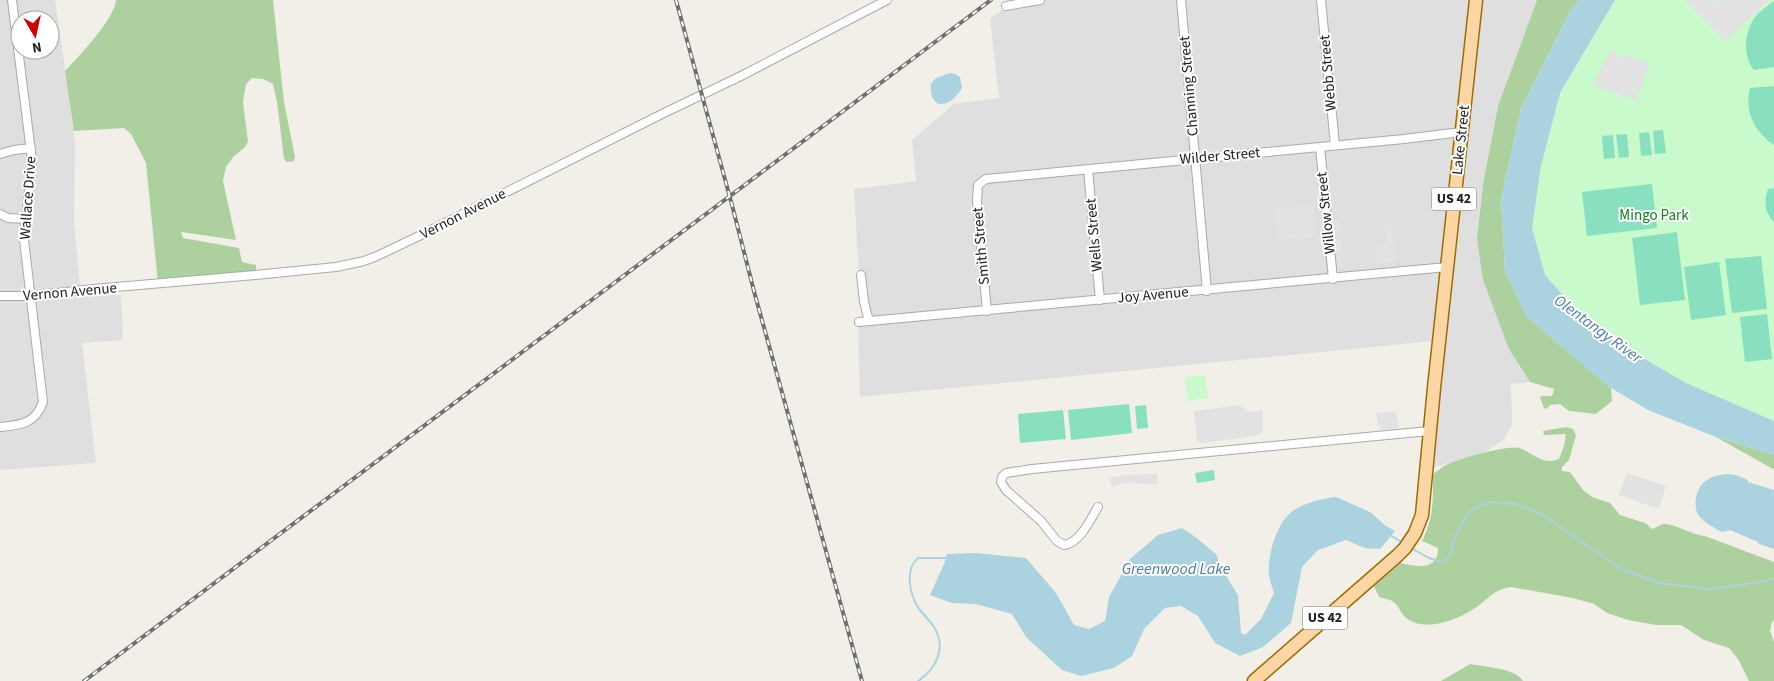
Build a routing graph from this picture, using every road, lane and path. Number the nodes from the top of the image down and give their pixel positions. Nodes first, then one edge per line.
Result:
1 (12, 0) edge
2 (888, 0) edge
3 (1040, 0) edge
4 (1181, 0) edge
5 (1321, 0) edge
6 (1476, 0) edge
7 (1006, 6) dead end
8 (1462, 132) junction
9 (1335, 145) junction
10 (1320, 147) junction
11 (31, 148) junction
12 (0, 154) edge
13 (1195, 158) junction
14 (1088, 169) junction
15 (980, 182) joint
16 (0, 214) edge
17 (25, 219) junction
18 (1447, 267) junction
19 (861, 275) dead end
20 (1333, 279) junction
21 (1207, 291) junction
22 (0, 296) edge
23 (31, 296) junction
24 (1100, 300) junction
25 (987, 311) junction
26 (869, 321) junction
27 (859, 322) dead end
28 (0, 427) edge
29 (1429, 432) junction
30 (1098, 506) dead end
31 (1254, 681) edge

1 - 11 street, Wallace Drive
2 - 23 street, Vernon Avenue
3 - 7 street
4 - 13 street, Channing Street
5 - 9 street, Webb Street
6 - 8 main road, Lake Street / US 42
8 - 9 street, Wilder Street
8 - 18 main road, Lake Street / US 42
9 - 10 street, Wilder Street
10 - 13 street, Wilder Street
10 - 20 street, Willow Street
11 - 12 street
11 - 17 street, Wallace Drive
13 - 14 street, Wilder Street
13 - 21 street, Channing Street
14 - 15 street, Wilder Street
14 - 24 street, Wells Street
15 - 25 street, Smith Street
16 - 17 street
17 - 23 street, Wallace Drive
18 - 20 street, Joy Avenue
18 - 29 main road, Lake Street / US 42
19 - 26 street
20 - 21 street, Joy Avenue
21 - 24 street, Joy Avenue
22 - 23 street, Vernon Avenue
23 - 28 street, Wallace Drive
24 - 25 street, Joy Avenue
25 - 26 street, Joy Avenue
26 - 27 street, Joy Avenue
29 - 30 street
29 - 31 main road, US 42

